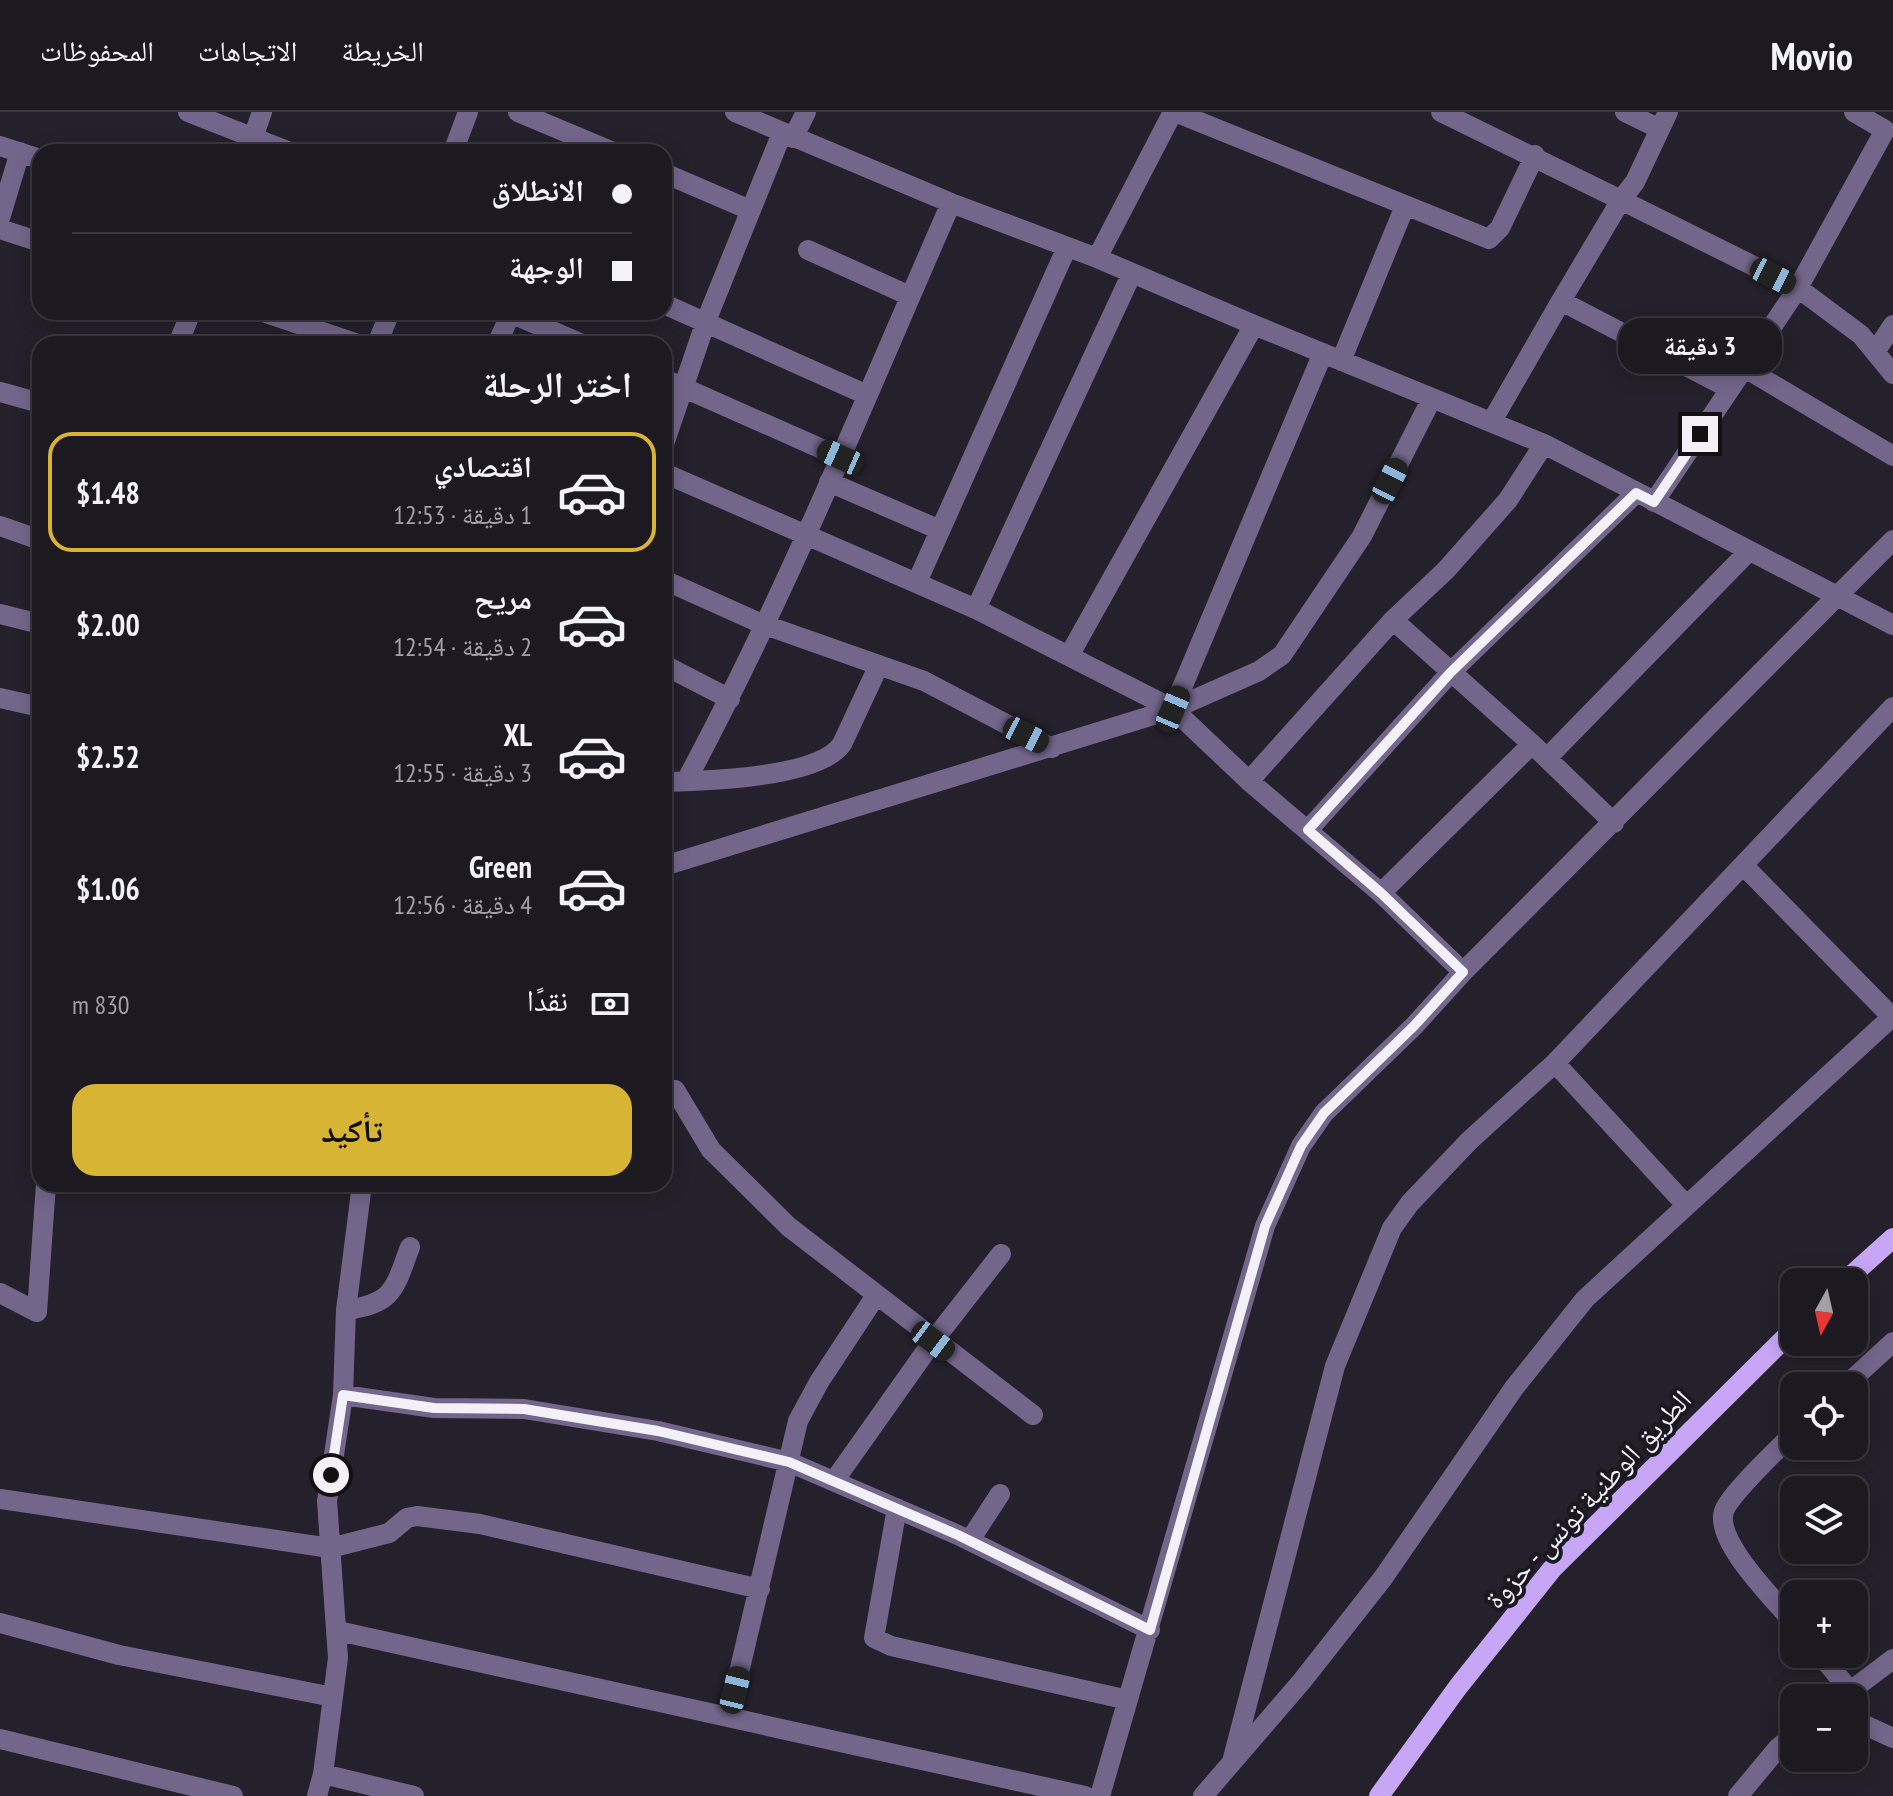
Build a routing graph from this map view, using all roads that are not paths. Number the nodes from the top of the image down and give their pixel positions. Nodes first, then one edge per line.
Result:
1 (188, 112) edge
2 (262, 112) edge
3 (468, 112) edge
4 (518, 112) edge
5 (735, 112) edge
6 (806, 112) edge
7 (1174, 112) edge
8 (1441, 112) edge
9 (1625, 112) edge
10 (1854, 112) edge
11 (1664, 121) edge
12 (1889, 132) edge
13 (787, 136) junction
14 (249, 144) edge
15 (251, 144) edge
16 (456, 144) edge
17 (594, 144) edge
18 (10, 149) edge
19 (1535, 155) junction
20 (32, 156) edge
21 (672, 176) edge
22 (1621, 200) junction
23 (951, 203) junction
24 (1405, 206) junction
25 (750, 210) junction
26 (0, 218) edge
27 (0, 229) edge
28 (32, 239) edge
29 (1067, 247) junction
30 (808, 250) dead end
31 (1097, 258) junction
32 (1132, 273) junction
33 (1798, 288) junction
34 (910, 296) junction
35 (1561, 301) junction
36 (672, 307) edge
37 (287, 320) edge
38 (525, 320) edge
39 (706, 321) junction
40 (1254, 325) junction
41 (1893, 325) edge
42 (334, 336) edge
43 (563, 336) edge
44 (1875, 352) junction
45 (1332, 357) junction
46 (1745, 368) junction
47 (1893, 374) edge
48 (672, 382) edge
49 (683, 387) junction
50 (1730, 389) junction
51 (0, 392) edge
52 (867, 395) junction
53 (1432, 398) junction
54 (32, 401) edge
55 (672, 420) edge
56 (1492, 421) junction
57 (1544, 444) junction
58 (1893, 456) edge
59 (840, 457) junction
60 (672, 477) edge
61 (829, 482) junction
62 (1645, 497) junction
63 (0, 526) edge
64 (940, 530) junction
65 (805, 536) junction
66 (32, 537) edge
67 (1893, 540) edge
68 (1748, 552) junction
69 (917, 582) junction
70 (672, 584) edge
71 (1835, 597) junction
72 (976, 609) junction
73 (0, 614) edge
74 (1393, 620) junction
75 (32, 622) edge
76 (762, 624) junction
77 (1893, 625) edge
78 (1070, 654) junction
79 (878, 667) junction
80 (672, 669) edge
81 (1451, 672) junction
82 (0, 698) edge
83 (730, 699) junction
84 (32, 705) edge
85 (1893, 707) edge
86 (1173, 709) junction
87 (1052, 748) junction
88 (1539, 751) junction
89 (672, 777) edge
90 (686, 781) junction
91 (1249, 781) junction
92 (672, 782) edge
93 (1614, 823) junction
94 (1308, 830) junction
95 (672, 864) edge
96 (1743, 865) junction
97 (1381, 893) junction
98 (1463, 972) junction
99 (1892, 1017) edge
100 (1555, 1063) junction
101 (675, 1090) dead end
102 (45, 1192) edge
103 (361, 1192) edge
104 (1686, 1205) junction
105 (1893, 1238) edge
106 (410, 1247) dead end
107 (1001, 1254) dead end
108 (1860, 1268) edge
109 (0, 1293) edge
110 (875, 1297) junction
111 (346, 1310) junction
112 (933, 1341) junction
113 (1893, 1342) edge
114 (1780, 1343) edge
115 (1860, 1372) edge
116 (343, 1395) junction
117 (1033, 1415) dead end
118 (1780, 1448) edge
119 (789, 1462) junction
120 (834, 1481) junction
121 (1000, 1494) dead end
122 (0, 1499) edge
123 (897, 1508) junction
124 (970, 1540) junction
125 (330, 1548) junction
126 (760, 1589) junction
127 (1780, 1606) edge
128 (0, 1623) edge
129 (1150, 1630) junction
130 (338, 1631) junction
131 (1893, 1659) edge
132 (1860, 1684) edge
133 (333, 1697) junction
134 (1128, 1700) junction
135 (729, 1715) junction
136 (1868, 1726) edge
137 (1893, 1738) edge
138 (0, 1739) edge
139 (1780, 1746) edge
140 (1232, 1762) junction
141 (323, 1774) junction
142 (233, 1796) edge
143 (317, 1796) edge
144 (414, 1796) edge
145 (1085, 1796) edge
146 (1100, 1796) edge
147 (1203, 1796) edge
148 (1379, 1796) edge
149 (1738, 1796) edge

1 - 14 street
2 - 15 street
3 - 16 street
4 - 17 street
5 - 13 street
6 - 13 street
7 - 24 street
7 - 31 street
8 - 19 street
9 - 11 street
10 - 12 street
11 - 22 street
12 - 33 street
13 - 23 street
13 - 25 street
18 - 20 street
18 - 26 street
19 - 22 street
19 - 24 street
21 - 25 street
22 - 33 street
22 - 35 street
23 - 29 street
23 - 34 street
24 - 45 street
25 - 39 street
27 - 28 street
29 - 31 street
29 - 64 street
30 - 34 street
31 - 32 street
32 - 40 street
32 - 72 street
33 - 44 street
33 - 46 street
34 - 52 street
35 - 50 street
35 - 56 street
36 - 39 street
37 - 42 street
38 - 43 street
39 - 49 street
39 - 52 street
40 - 45 street
40 - 78 street
41 - 44 street
44 - 47 street
45 - 53 street
45 - 86 street
46 - 50 street
46 - 58 street
48 - 49 street
49 - 55 street
49 - 59 street
50 - 62 street
51 - 54 street
52 - 59 street
53 - 56 street
53 - 86 street
56 - 57 street
57 - 62 street
57 - 74 street
59 - 61 street
60 - 65 street
61 - 64 street
61 - 65 street
62 - 68 street
62 - 81 street
63 - 66 street
64 - 69 street
65 - 69 street
65 - 76 street
67 - 71 street
68 - 71 street
68 - 88 street
69 - 72 street
70 - 76 street
71 - 77 street
71 - 93 street
72 - 78 street
73 - 75 street
74 - 81 street
74 - 91 street
76 - 79 street
76 - 83 street
78 - 86 street
79 - 87 street
79 - 90 street
80 - 83 street
81 - 88 street
81 - 94 street
82 - 84 street
83 - 90 street
85 - 96 street
86 - 87 street
86 - 91 street
87 - 95 street
88 - 93 street
88 - 97 street
89 - 90 street
90 - 92 street
91 - 94 street
93 - 98 street
94 - 97 street
96 - 99 street
96 - 100 street
97 - 98 street
98 - 129 street
99 - 104 street
100 - 104 street
100 - 140 street
101 - 110 street
102 - 109 street
103 - 111 street
104 - 140 street
105 - 108 main road
106 - 111 street
107 - 112 street
110 - 112 street
110 - 119 street
111 - 116 street
112 - 117 street
112 - 120 street
113 - 115 street
114 - 148 main road, الطريق الوطنية تونس - حزوة
116 - 119 street
116 - 125 street
118 - 127 street
119 - 120 street
119 - 126 street
120 - 123 street
121 - 124 street
122 - 125 street
123 - 124 street
123 - 134 street
124 - 129 street
125 - 126 street
125 - 130 street
126 - 135 street
128 - 133 street
129 - 134 street
130 - 133 street
130 - 135 street
131 - 132 street
133 - 141 street
134 - 146 street
135 - 145 street
136 - 137 street
138 - 142 street
139 - 149 street
140 - 147 street
141 - 143 street
141 - 144 street

